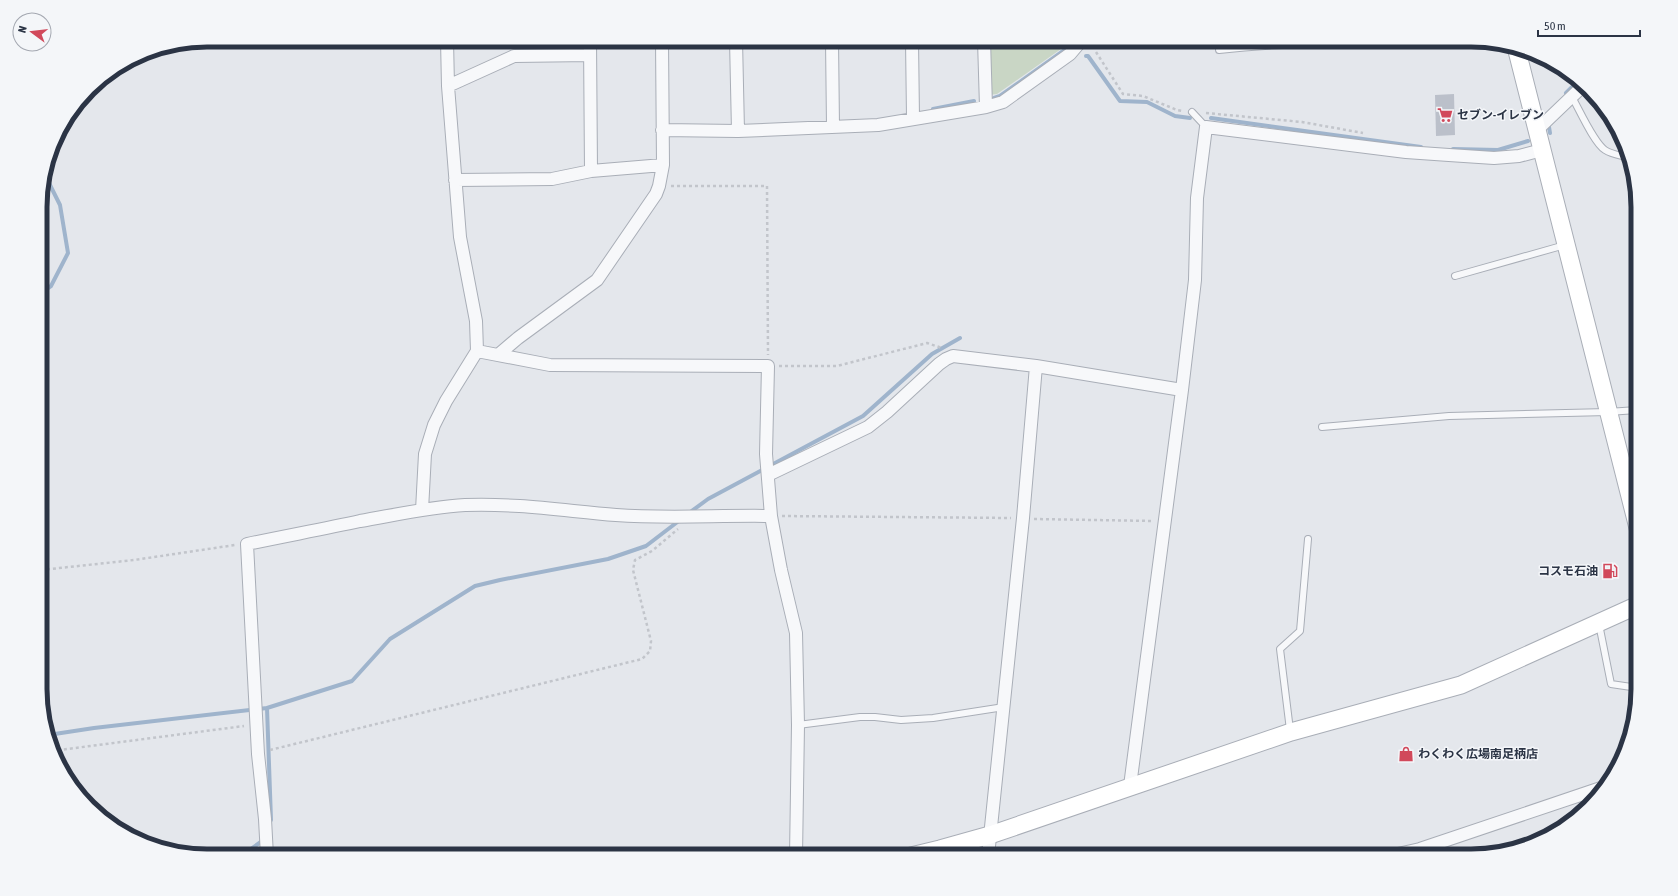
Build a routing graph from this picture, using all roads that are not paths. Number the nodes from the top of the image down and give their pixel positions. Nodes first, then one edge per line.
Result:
1 (447, 47) edge
2 (590, 47) edge
3 (662, 47) edge
4 (736, 47) edge
5 (832, 47) edge
6 (912, 47) edge
7 (984, 47) edge
8 (1078, 47) edge
9 (1256, 47) edge
10 (1238, 48) joint
11 (1219, 50) dead end
12 (1518, 54) edge
13 (590, 55) junction
14 (448, 86) junction
15 (1579, 90) edge
16 (1572, 97) junction
17 (986, 107) junction
18 (1192, 112) road end
19 (913, 118) junction
20 (833, 127) junction
21 (1206, 127) junction
22 (662, 130) junction
23 (1536, 130) junction
24 (738, 131) junction
25 (1542, 150) junction
26 (1622, 156) edge
27 (663, 165) junction
28 (591, 171) junction
29 (455, 180) junction
30 (1565, 245) junction
31 (1455, 276) dead end
32 (477, 351) junction
33 (498, 355) junction
34 (1036, 366) junction
35 (1182, 390) junction
36 (1631, 410) edge
37 (1608, 412) junction
38 (1322, 427) dead end
39 (768, 475) junction
40 (1631, 501) edge
41 (422, 510) junction
42 (771, 516) junction
43 (1308, 540) dead end
44 (1631, 607) edge
45 (1599, 622) junction
46 (1631, 687) edge
47 (1004, 708) junction
48 (798, 725) junction
49 (1290, 732) junction
50 (1130, 786) junction
51 (1594, 790) edge
52 (990, 835) junction
53 (267, 849) edge
54 (796, 849) edge
55 (940, 849) edge
56 (989, 849) edge
57 (1420, 849) edge

1 - 14 street
2 - 13 street
3 - 22 street
4 - 24 street
5 - 20 street
6 - 19 street
7 - 17 street
8 - 17 street
9 - 10 lane
10 - 11 lane
12 - 23 street
13 - 14 street
13 - 28 street
14 - 29 street
15 - 16 street
16 - 23 street
16 - 26 lane
17 - 19 street
18 - 21 lane
19 - 20 street
20 - 24 street
21 - 25 street
21 - 35 street
22 - 24 street
22 - 27 street
23 - 25 street
25 - 30 street
27 - 28 street
27 - 33 street
28 - 29 street
29 - 32 street
30 - 31 lane
30 - 37 street
32 - 33 street
32 - 41 street
33 - 39 street
34 - 35 street
34 - 39 street
34 - 47 street
35 - 50 street
36 - 37 lane
37 - 38 lane
37 - 40 street
39 - 42 street
41 - 42 street
41 - 53 street
42 - 48 street
43 - 49 lane
44 - 45 street
45 - 46 lane
45 - 49 street
47 - 48 lane
47 - 52 street
48 - 54 street
49 - 50 street
50 - 52 street
51 - 57 street
52 - 55 street
52 - 56 street

